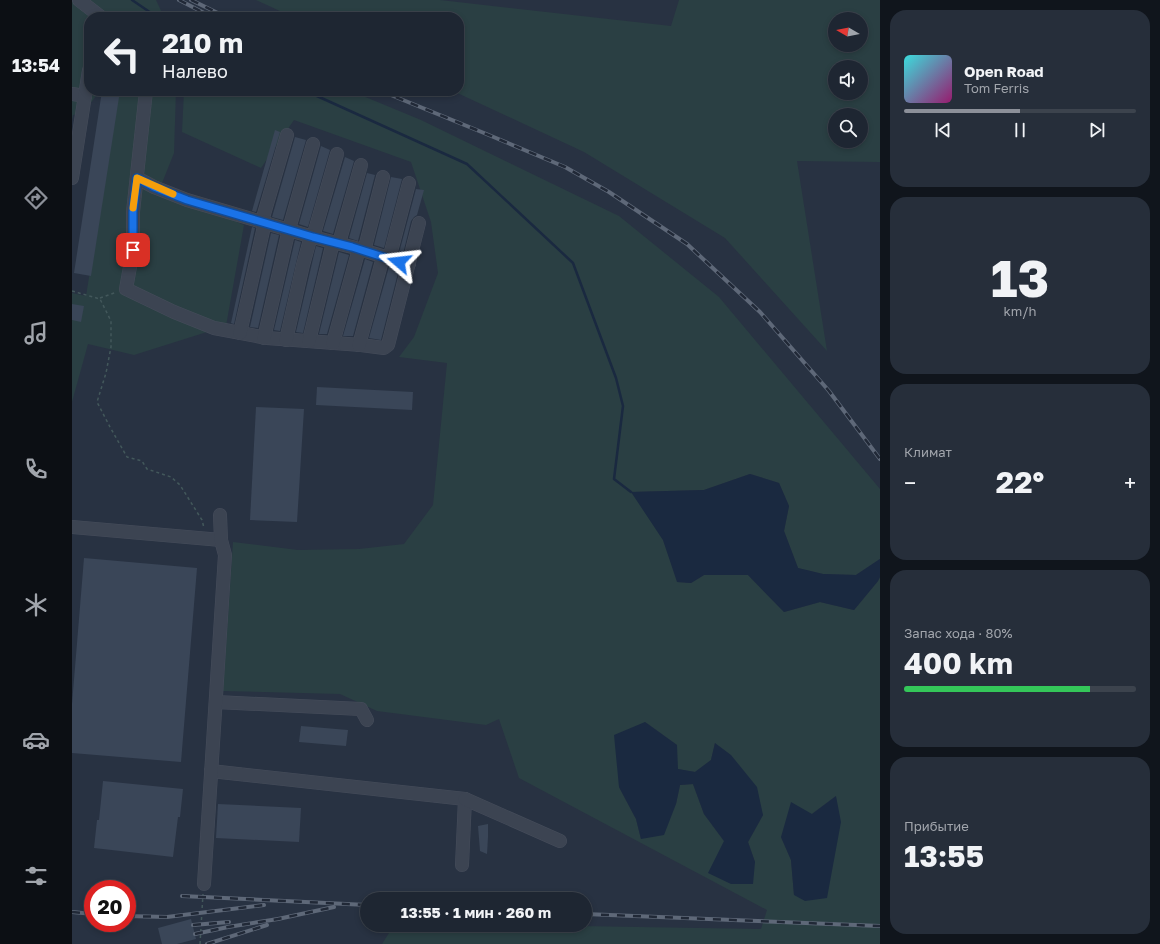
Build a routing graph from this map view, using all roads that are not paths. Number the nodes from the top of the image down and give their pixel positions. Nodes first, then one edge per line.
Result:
1 (79, 0) edge
2 (95, 12) edge
3 (84, 81) edge
4 (78, 95) edge
5 (145, 96) edge
6 (288, 135) dead end
7 (313, 144) dead end
8 (337, 154) dead end
9 (361, 165) dead end
10 (383, 177) dead end
11 (72, 178) edge
12 (137, 178) junction
13 (409, 183) dead end
14 (263, 222) junction
15 (419, 223) dead end
16 (289, 229) junction
17 (312, 236) junction
18 (336, 242) junction
19 (361, 250) junction
20 (386, 258) junction
21 (409, 264) junction
22 (240, 333) junction
23 (264, 338) junction
24 (286, 340) junction
25 (309, 341) junction
26 (334, 343) junction
27 (360, 345) junction
28 (220, 515) dead end
29 (72, 527) edge
30 (221, 540) junction
31 (216, 702) junction
32 (368, 720) dead end
33 (211, 771) junction
34 (465, 799) junction
35 (560, 841) dead end
36 (462, 865) dead end
37 (204, 884) road end

1 - 2 lane
3 - 4 lane
4 - 11 lane
5 - 12 lane
6 - 14 lane
7 - 16 lane
8 - 17 lane
9 - 18 lane
10 - 19 lane
12 - 14 lane
12 - 22 lane
13 - 20 lane
14 - 16 lane
14 - 22 lane
15 - 21 lane
16 - 17 lane
16 - 23 lane
17 - 18 lane
17 - 24 lane
18 - 19 lane
18 - 25 lane
19 - 20 lane
19 - 26 lane
20 - 21 lane
20 - 27 lane
21 - 27 lane
22 - 23 lane
23 - 24 lane
24 - 25 lane
25 - 26 lane
26 - 27 lane
28 - 30 lane
29 - 30 lane
30 - 31 lane
31 - 32 lane
31 - 33 lane
33 - 34 lane
33 - 37 lane
34 - 35 lane
34 - 36 lane

